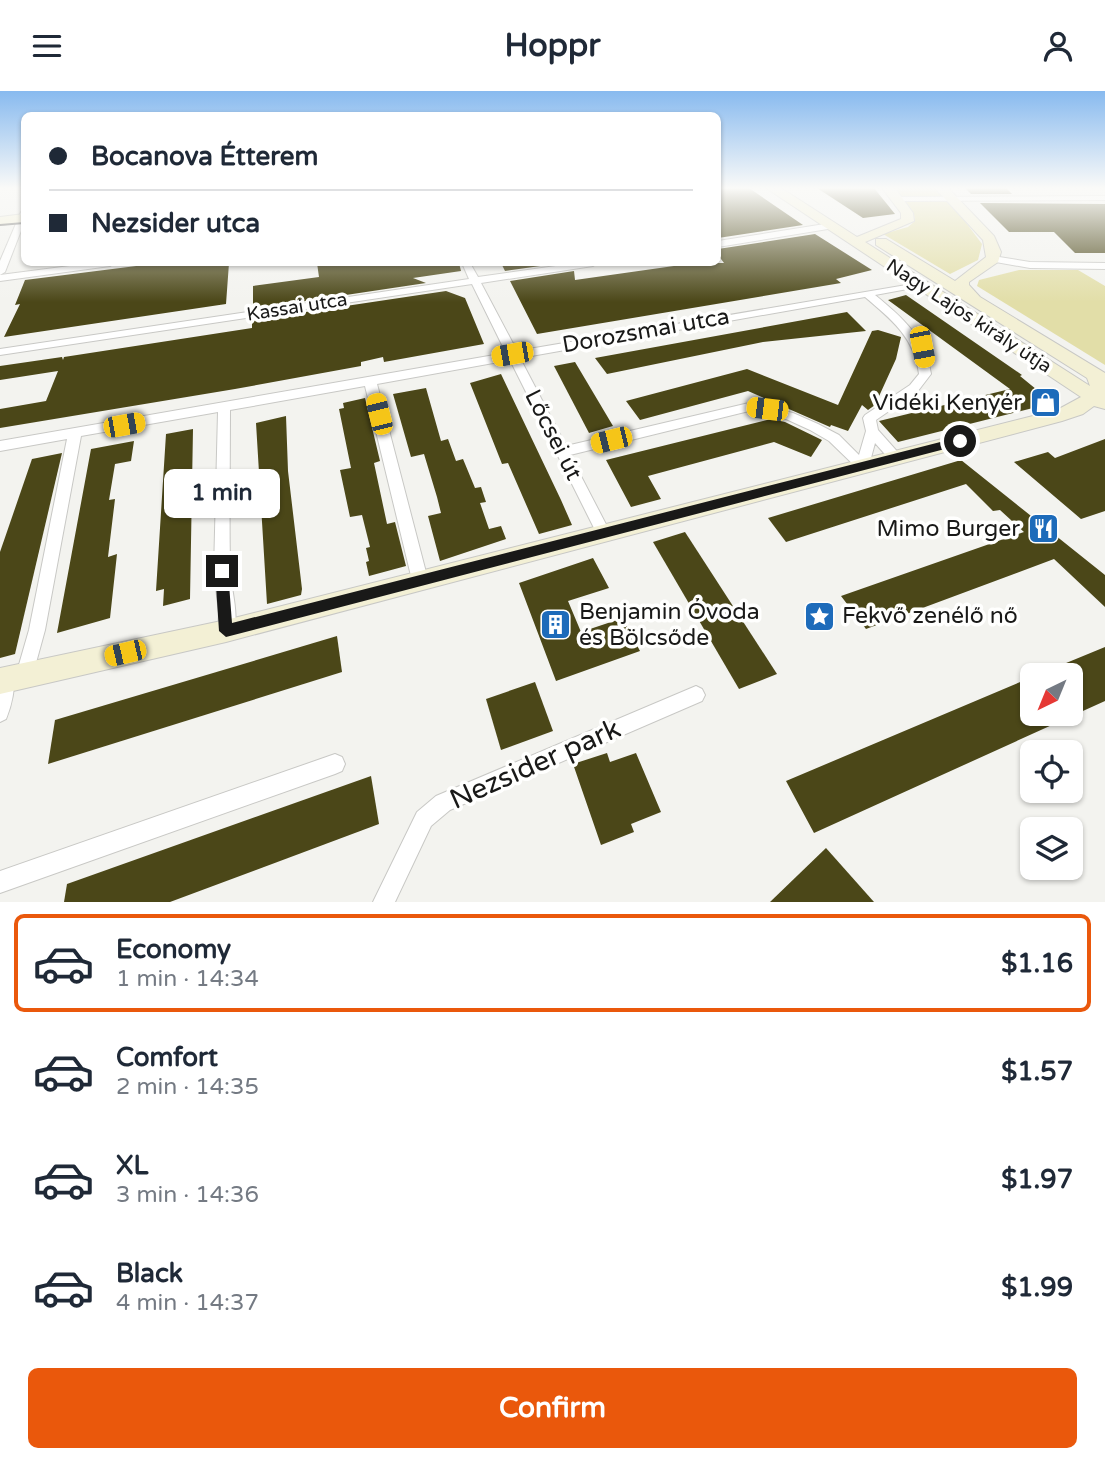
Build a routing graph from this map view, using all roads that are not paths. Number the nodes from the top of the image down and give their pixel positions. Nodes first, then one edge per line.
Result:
1 (20, 226) edge
2 (831, 226) joint
3 (853, 226) edge
4 (893, 226) edge
5 (976, 226) edge
6 (867, 235) junction
7 (721, 244) edge
8 (994, 255) junction
9 (88, 266) edge
10 (468, 266) edge
11 (572, 266) edge
12 (1092, 266) junction
13 (1105, 266) edge
14 (0, 272) edge
15 (0, 278) edge
16 (1105, 279) edge
17 (475, 280) junction
18 (920, 283) junction
19 (867, 293) junction
20 (975, 299) junction
21 (0, 352) edge
22 (512, 354) junction
23 (1098, 377) edge
24 (370, 380) junction
25 (1101, 401) edge
26 (224, 407) junction
27 (1105, 415) edge
28 (872, 432) junction
29 (75, 433) junction
30 (0, 446) edge
31 (562, 452) junction
32 (895, 458) junction
33 (863, 466) junction
34 (603, 532) junction
35 (420, 580) junction
36 (226, 631) junction
37 (10, 678) edge
38 (695, 695) dead end
39 (0, 713) edge
40 (335, 764) dead end
41 (0, 881) edge
42 (384, 902) edge

1 - 14 street
2 - 6 street, Nagy Lajos király útja
2 - 7 street
3 - 6 street, Nagy Lajos király útja
4 - 6 street
5 - 8 street
6 - 18 street, Nagy Lajos király útja
6 - 20 street, Nagy Lajos király útja
8 - 12 street
8 - 20 street
9 - 15 street
10 - 17 street, Lőcsei út
11 - 17 street, Kassai utca
12 - 13 street
12 - 16 street
17 - 21 street, Kassai utca
17 - 22 street, Lőcsei út
18 - 19 street, Dorozsmai utca
18 - 25 street, Nagy Lajos király útja
19 - 22 street, Dorozsmai utca
19 - 28 street
20 - 23 street, Nagy Lajos király útja
22 - 24 street, Dorozsmai utca
22 - 31 street, Lőcsei út
23 - 25 street
24 - 26 street, Dorozsmai utca
24 - 35 street
25 - 27 street
25 - 32 street
26 - 29 street, Dorozsmai utca
26 - 36 street
28 - 32 street
28 - 33 street
29 - 30 street, Dorozsmai utca
29 - 37 street
31 - 33 street
31 - 34 street, Lőcsei út
32 - 33 street
33 - 34 street
34 - 35 street
35 - 36 street
36 - 37 street
37 - 39 street
38 - 42 street, Nezsider park
40 - 41 street

